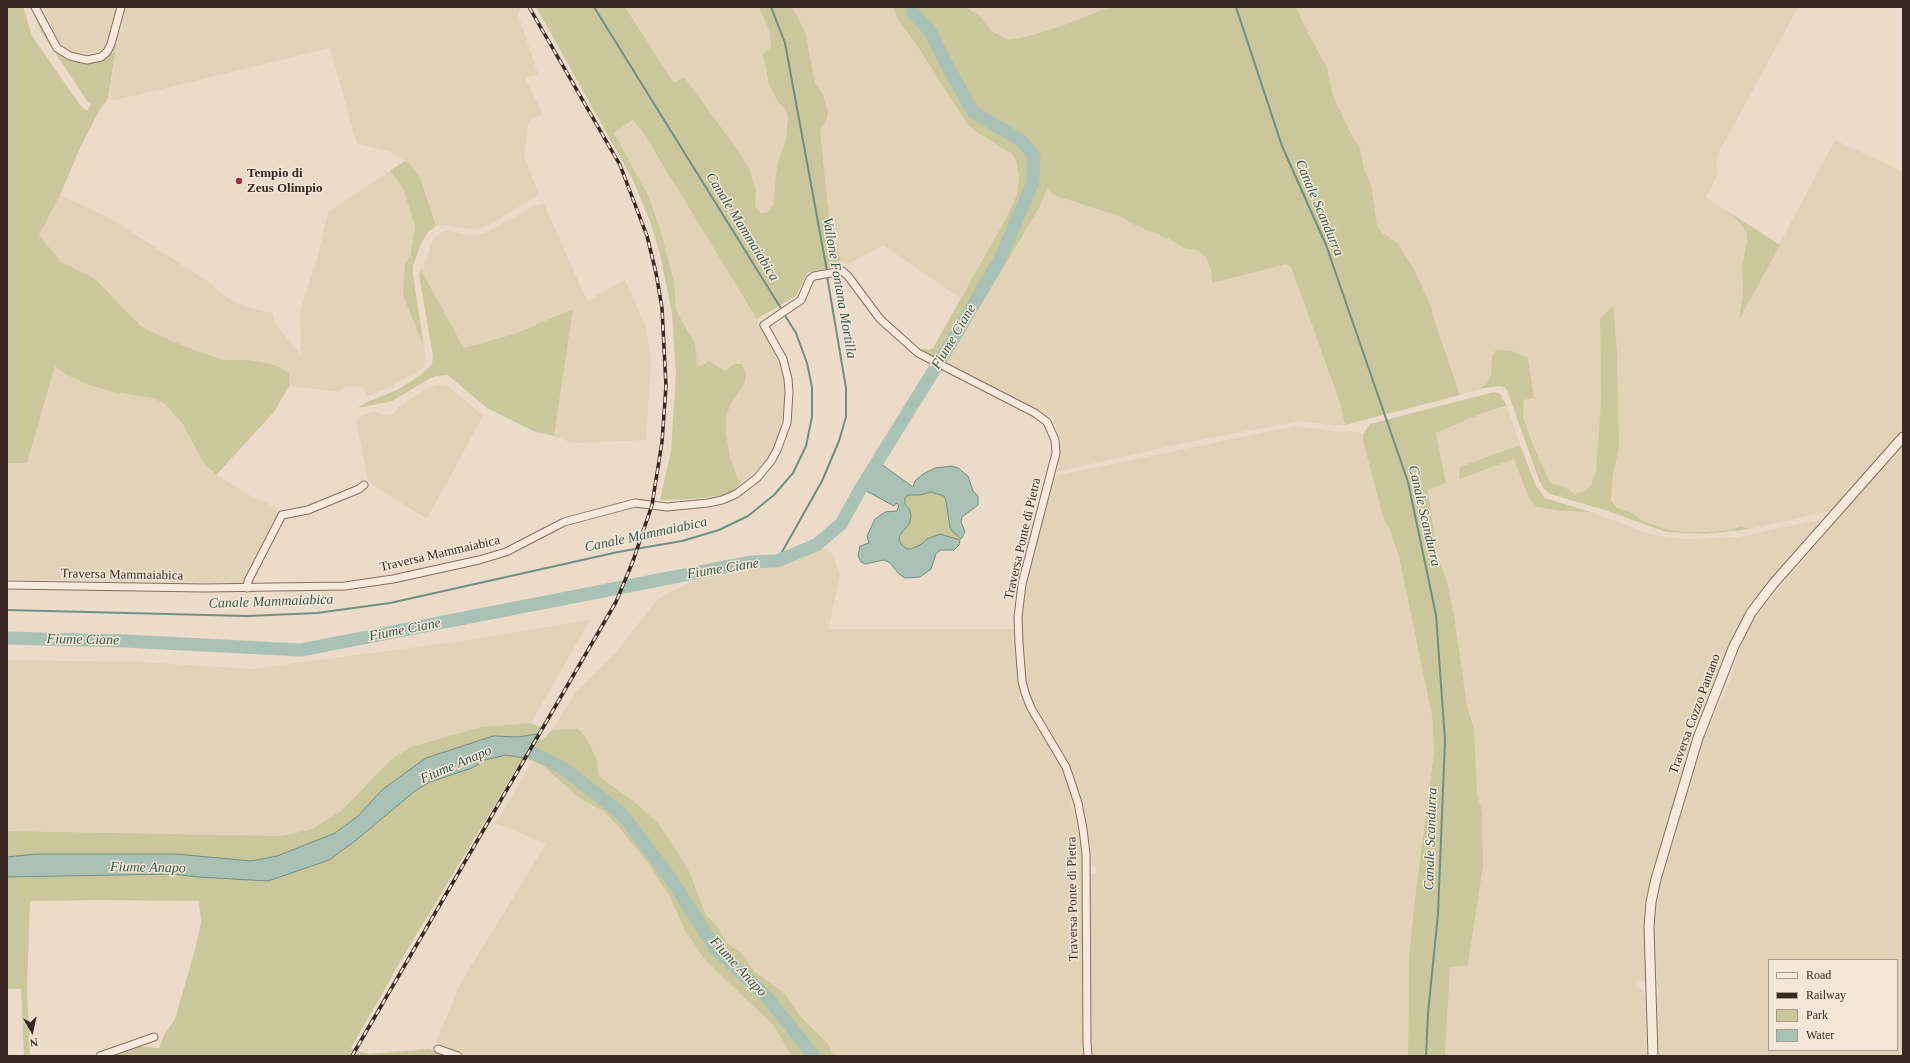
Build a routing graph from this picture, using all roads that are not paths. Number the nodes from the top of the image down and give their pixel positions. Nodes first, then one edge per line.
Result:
1 (35, 7) edge
2 (121, 7) edge
3 (772, 319) joint
4 (1903, 437) edge
5 (364, 485) dead end
6 (7, 585) edge
7 (247, 588) junction
8 (154, 1037) dead end
9 (438, 1049) dead end
10 (100, 1056) edge
11 (458, 1056) edge
12 (1088, 1056) edge
13 (1653, 1056) edge

1 - 2 street
3 - 7 street, Traversa Mammaiabica
3 - 12 street, Traversa Ponte di Pietra
4 - 13 street, Traversa Cozzo Pantano
5 - 7 street
6 - 7 street, Traversa Mammaiabica
8 - 10 street
9 - 11 street

